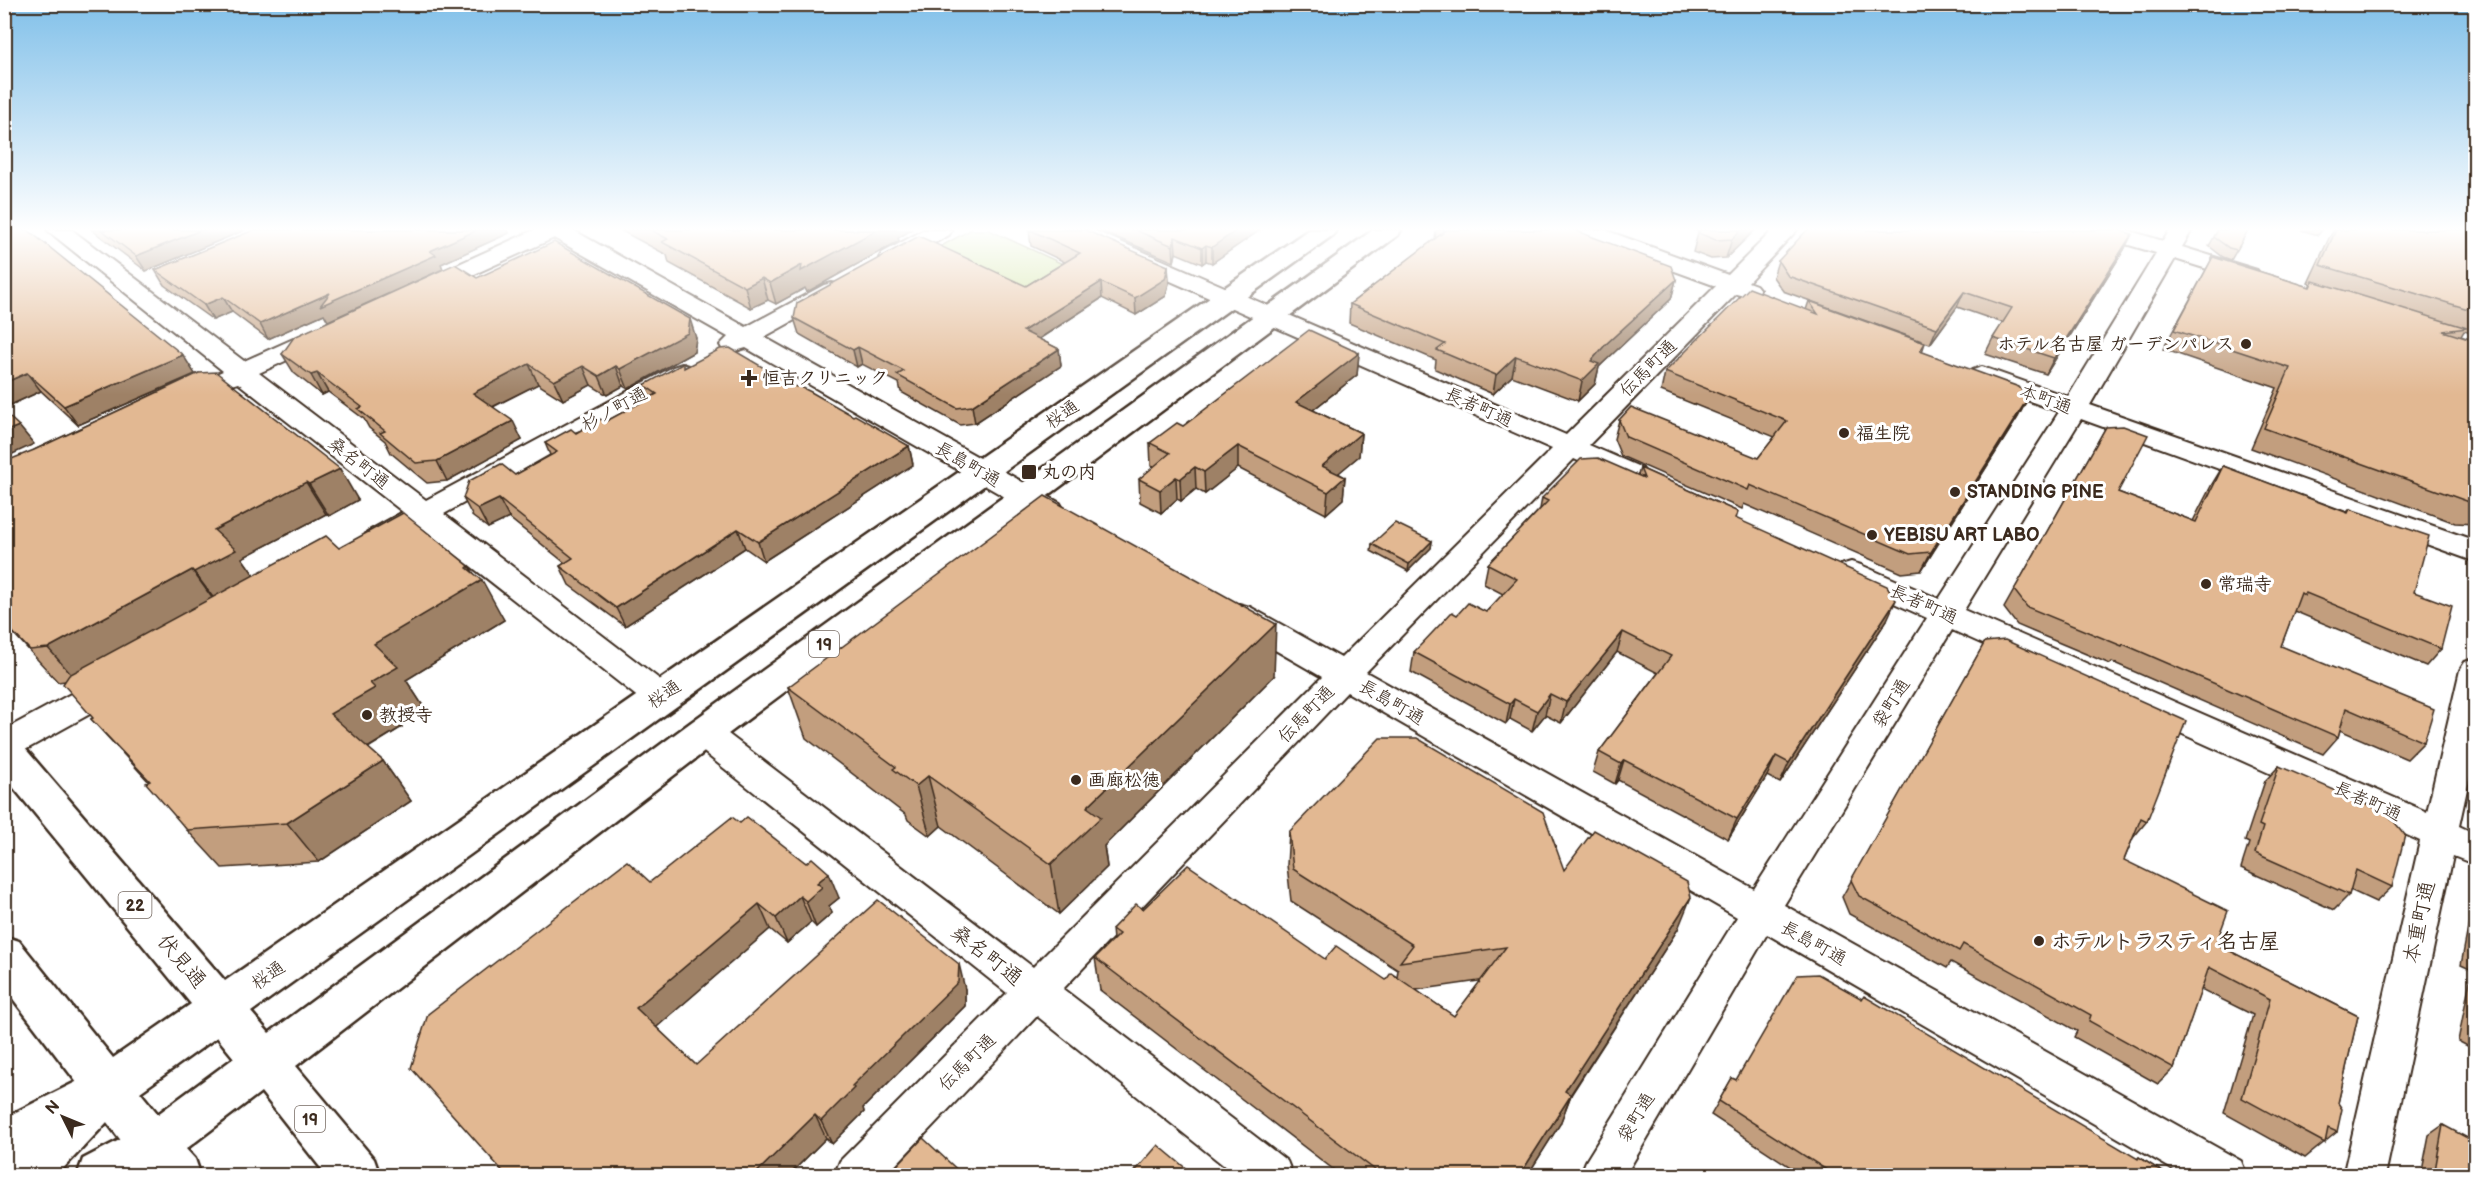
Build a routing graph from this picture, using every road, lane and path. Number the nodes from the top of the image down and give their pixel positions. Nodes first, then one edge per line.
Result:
1 (144, 285) edge
2 (433, 285) edge
3 (654, 285) edge
4 (840, 285) edge
5 (1201, 285) edge
6 (1245, 285) edge
7 (1314, 285) edge
8 (1731, 285) edge
9 (1735, 285) edge
10 (2148, 285) edge
11 (1228, 297) junction
12 (1769, 298) edge
13 (402, 299) edge
14 (1272, 316) junction
15 (337, 328) edge
16 (747, 337) junction
17 (1954, 365) edge
18 (241, 372) junction
19 (204, 389) edge
20 (2074, 409) junction
21 (1570, 446) junction
22 (981, 472) junction
23 (1661, 487) edge
24 (1025, 496) junction
25 (423, 513) junction
26 (1082, 528) edge
27 (2475, 552) edge
28 (350, 554) edge
29 (1824, 560) edge
30 (1216, 602) edge
31 (1946, 614) junction
32 (141, 670) edge
33 (2475, 670) edge
34 (1344, 674) junction
35 (660, 697) junction
36 (704, 733) junction
37 (4, 747) edge
38 (2438, 833) junction
39 (2475, 850) edge
40 (1760, 913) junction
41 (4, 954) edge
42 (1036, 993) junction
43 (221, 1008) junction
44 (263, 1063) junction
45 (110, 1087) junction
46 (4, 1146) edge
47 (154, 1165) edge
48 (20, 1176) edge
49 (100, 1176) edge
50 (357, 1176) edge
51 (855, 1176) edge
52 (1272, 1176) edge
53 (1601, 1176) edge
54 (2226, 1176) edge
55 (2364, 1176) edge

1 - 18 street, 桑名町通
2 - 13 street
3 - 16 street, 長島町通
4 - 16 street, 杉ノ町通
5 - 11 street, 長者町通
6 - 11 main road, 桜通
7 - 14 main road, 19
8 - 21 street, 伝馬町通
9 - 12 street
10 - 20 street, 袋町通
11 - 14 street, 長者町通
11 - 22 main road, 桜通
14 - 21 street, 長者町通
14 - 24 main road, 19
15 - 18 street
16 - 22 street, 長島町通
16 - 25 street, 杉ノ町通
17 - 20 street, 本町通
18 - 19 street
18 - 25 street, 桑名町通
20 - 27 street, 本町通
20 - 31 street, 袋町通
21 - 23 street, 長者町通
21 - 34 street, 伝馬町通
22 - 24 street, 長島町通
22 - 35 main road, 桜通
24 - 26 street, 長島町通
24 - 36 main road, 19
25 - 28 street, 杉ノ町通
25 - 35 street, 桑名町通
29 - 31 street, 長者町通
30 - 34 street, 長島町通
31 - 38 street, 長者町通
31 - 40 street, 袋町通
32 - 37 street
33 - 38 street, 本重町通
34 - 40 street, 長島町通
34 - 42 street, 伝馬町通
35 - 43 main road, 桜通
36 - 42 street, 桑名町通
36 - 44 main road, 19
37 - 43 main road, 伏見通 / 22
38 - 39 street, 長者町通
38 - 55 street, 本重町通
40 - 53 street, 袋町通
40 - 54 street, 長島町通
41 - 45 main road
42 - 51 street, 伝馬町通
42 - 52 street, 桑名町通
43 - 44 main road, 伏見通 / 22
43 - 45 main road, 桜通
44 - 47 main road, 19
44 - 50 main road, 伏見通 / 19
45 - 46 main road
45 - 47 main road
45 - 48 main road, 桜通
47 - 49 main road

